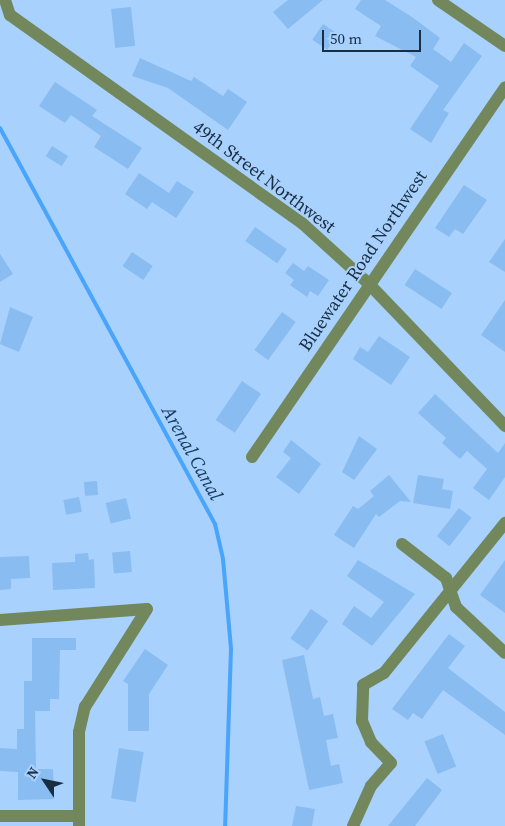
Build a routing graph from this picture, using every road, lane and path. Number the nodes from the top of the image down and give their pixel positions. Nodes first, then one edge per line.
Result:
1 (5, 0) edge
2 (438, 0) edge
3 (505, 46) edge
4 (505, 87) edge
5 (369, 284) junction
6 (505, 426) edge
7 (252, 456) dead end
8 (505, 523) edge
9 (402, 544) dead end
10 (451, 592) junction
11 (0, 620) edge
12 (505, 653) edge
13 (0, 816) edge
14 (79, 821) edge
15 (354, 826) edge

1 - 5 street, 49th Street Northwest
2 - 3 street
4 - 5 street, Bluewater Road Northwest
5 - 6 street, 49th Street Northwest
5 - 7 street, Bluewater Road Northwest
8 - 10 street
9 - 10 street
10 - 12 street
10 - 15 street
11 - 14 street
13 - 14 street

